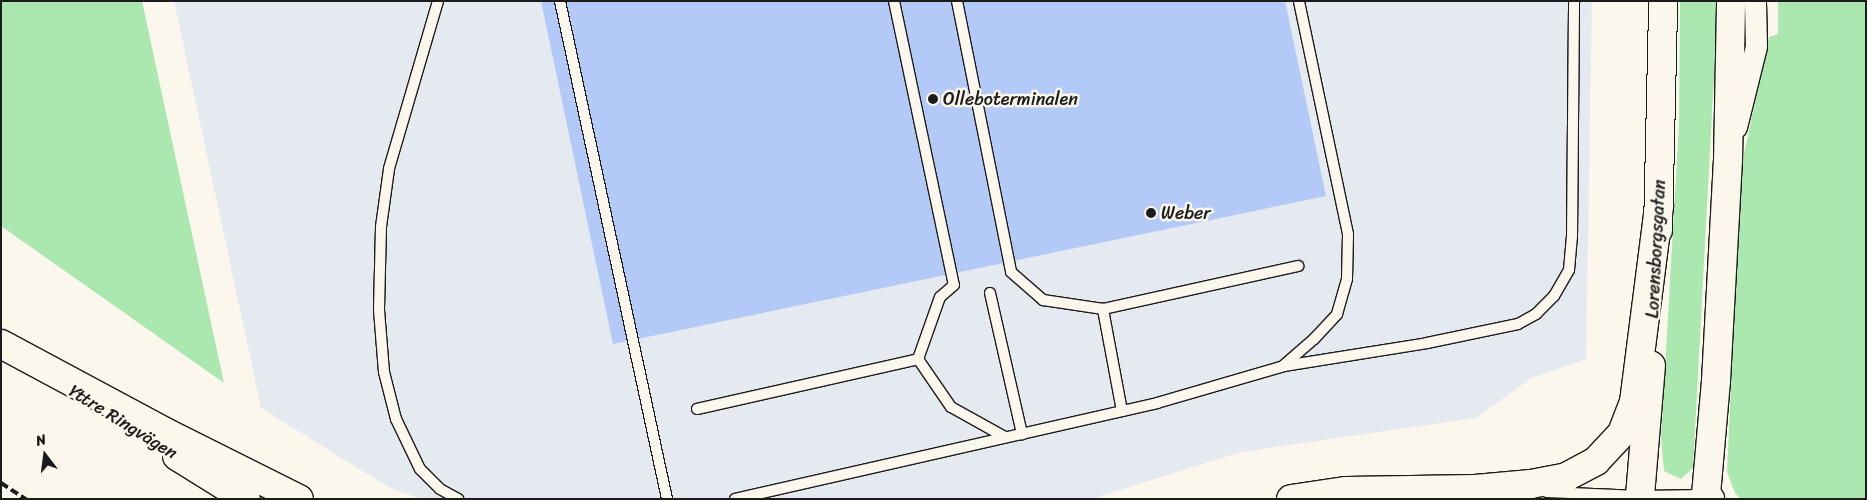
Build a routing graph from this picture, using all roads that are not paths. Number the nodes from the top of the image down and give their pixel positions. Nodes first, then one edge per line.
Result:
1 (438, 1) edge
2 (560, 1) edge
3 (894, 1) edge
4 (957, 1) edge
5 (1299, 1) edge
6 (1574, 1) edge
7 (1663, 1) edge
8 (1731, 1) edge
9 (1755, 1) edge
10 (1728, 161) junction
11 (1660, 206) junction
12 (1298, 266) dead end
13 (990, 293) dead end
14 (1103, 309) junction
15 (1, 345) edge
16 (918, 359) junction
17 (1284, 366) junction
18 (697, 409) dead end
19 (1122, 411) junction
20 (1022, 434) junction
21 (1005, 437) junction
22 (1475, 488) junction
23 (1640, 497) edge
24 (1707, 497) edge
25 (246, 499) edge
26 (300, 499) edge
27 (458, 499) edge
28 (667, 499) edge
29 (735, 499) edge
30 (1291, 499) edge

1 - 27 lane
2 - 28 lane
3 - 16 lane
4 - 14 lane
5 - 17 lane
6 - 17 lane
7 - 11 main road, Lorensborgsgatan
8 - 10 main road
9 - 10 street
10 - 24 main road
11 - 22 main road
11 - 23 main road, Lorensborgsgatan
12 - 14 lane
13 - 20 lane
14 - 19 lane
15 - 25 main road, Yttre Ringvägen
15 - 26 main road
16 - 18 lane
16 - 21 lane
17 - 19 lane
19 - 20 lane
20 - 21 lane
21 - 29 lane
22 - 23 lane
22 - 30 main road
23 - 24 lane

